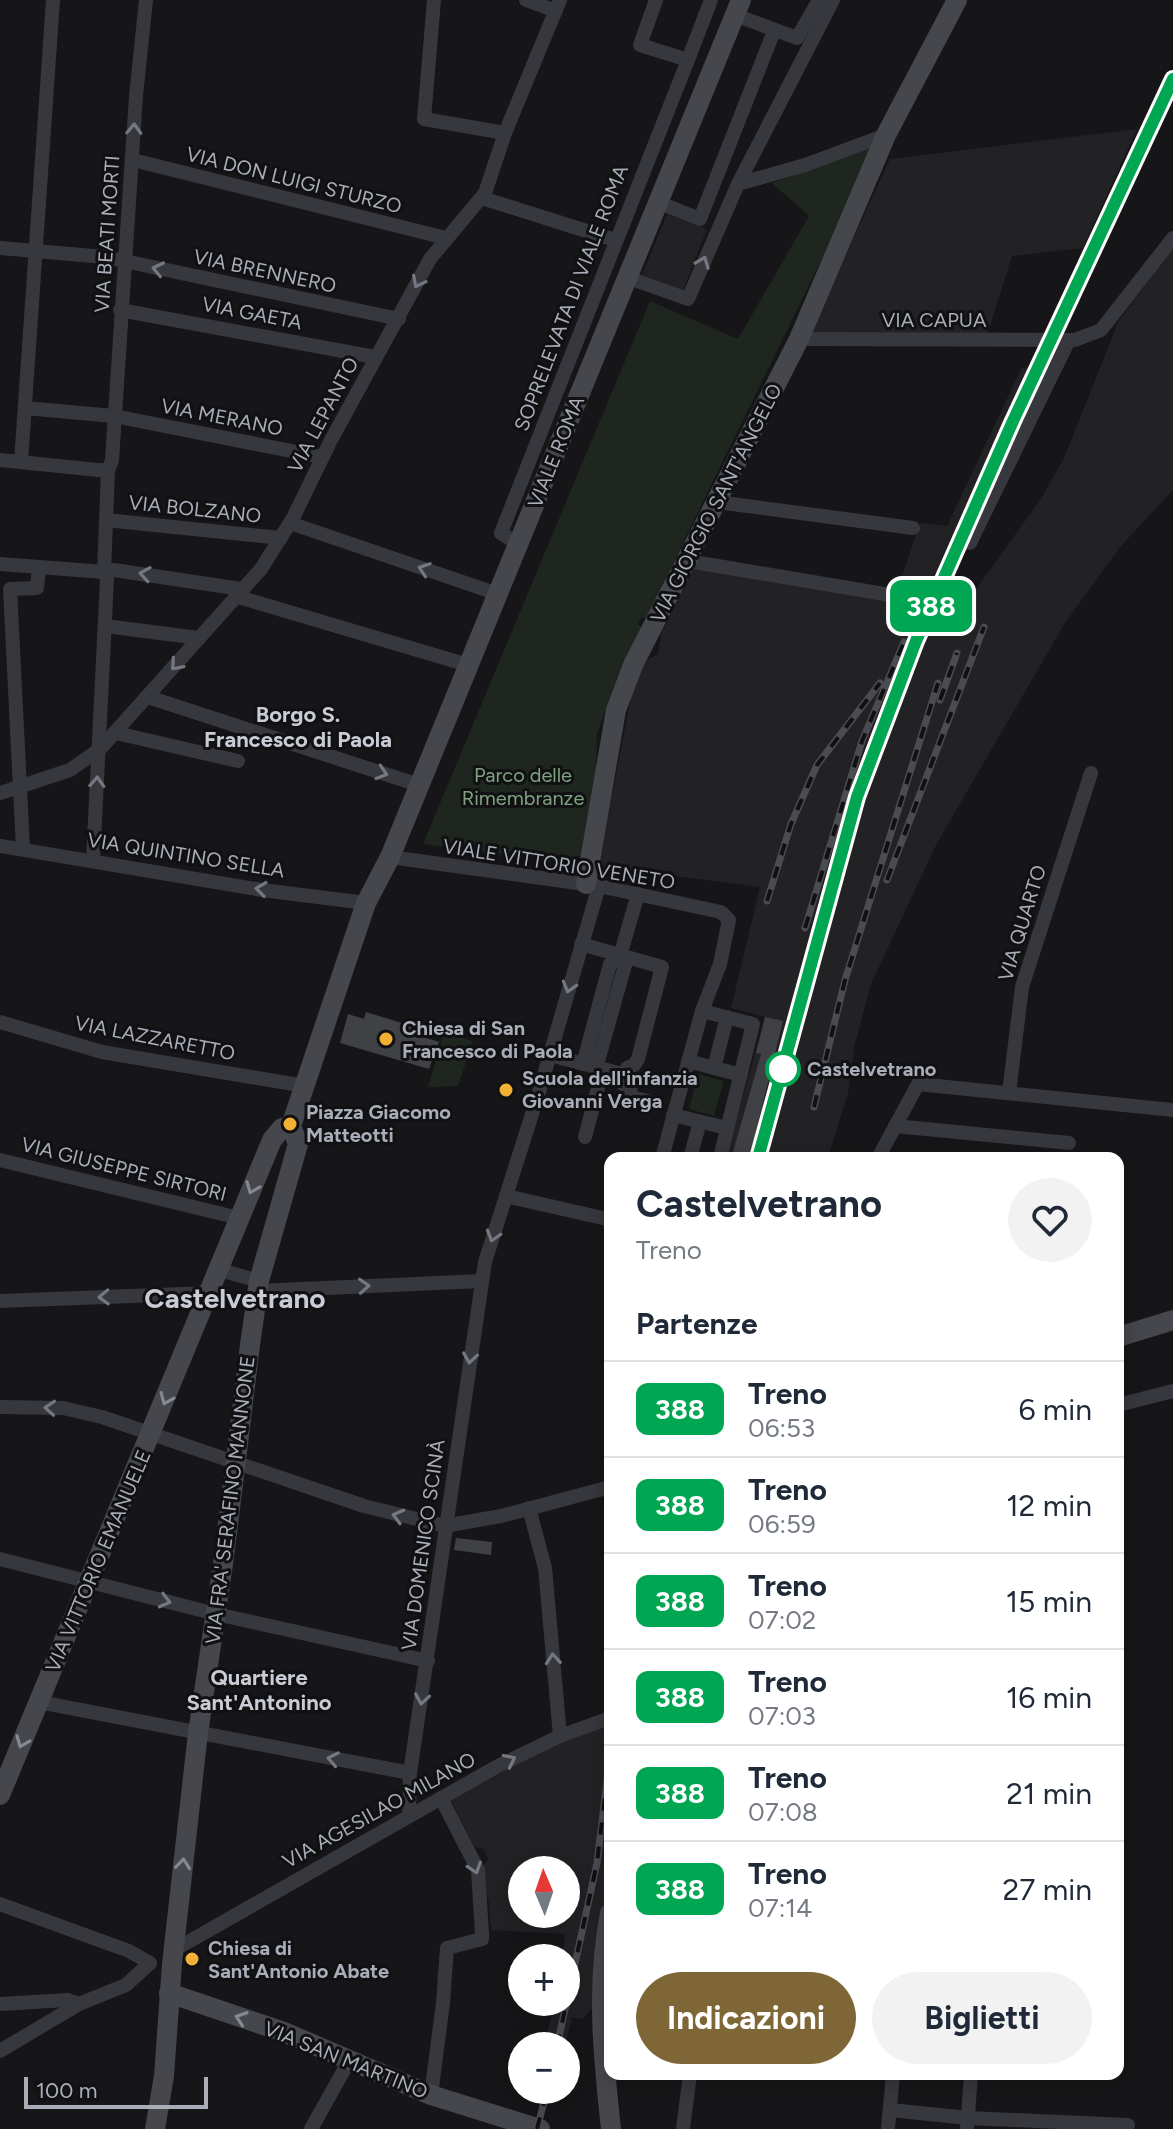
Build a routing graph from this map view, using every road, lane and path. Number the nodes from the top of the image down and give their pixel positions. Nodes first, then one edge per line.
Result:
1 (53, 0) edge
2 (146, 0) edge
3 (434, 0) edge
4 (526, 0) edge
5 (656, 0) edge
6 (711, 0) edge
7 (819, 0) edge
8 (833, 0) edge
9 (957, 0) edge
10 (558, 6) edge
11 (738, 8) edge
12 (774, 31) junction
13 (688, 60) junction
14 (505, 133) junction
15 (886, 135) junction
16 (133, 160) junction
17 (738, 184) junction
18 (482, 198) junction
19 (657, 202) junction
20 (446, 238) junction
21 (1173, 238) edge
22 (615, 240) junction
23 (0, 248) edge
24 (34, 252) junction
25 (124, 262) junction
26 (626, 277) junction
27 (120, 310) junction
28 (399, 319) junction
29 (799, 339) junction
30 (1069, 340) junction
31 (375, 357) junction
32 (25, 408) junction
33 (114, 416) junction
34 (322, 457) junction
35 (0, 460) edge
36 (21, 462) junction
37 (108, 471) junction
38 (717, 502) junction
39 (106, 520) junction
40 (290, 523) junction
41 (913, 528) dead end
42 (281, 538) junction
43 (970, 543) dead end
44 (518, 544) junction
45 (688, 561) junction
46 (0, 564) edge
47 (39, 568) junction
48 (104, 572) junction
49 (238, 593) junction
50 (498, 594) junction
51 (890, 595) dead end
52 (105, 626) junction
53 (199, 638) junction
54 (468, 665) junction
55 (148, 697) junction
56 (116, 733) junction
57 (100, 749) junction
58 (238, 761) dead end
59 (1091, 773) dead end
60 (419, 785) junction
61 (20, 787) junction
62 (0, 793) edge
63 (0, 846) edge
64 (23, 849) junction
65 (390, 857) junction
66 (93, 860) junction
67 (593, 885) junction
68 (638, 894) junction
69 (366, 903) junction
70 (581, 944) junction
71 (620, 956) junction
72 (703, 1006) junction
73 (727, 1017) junction
74 (0, 1022) edge
75 (550, 1055) junction
76 (688, 1061) junction
77 (594, 1067) junction
78 (714, 1068) junction
79 (626, 1075) junction
80 (741, 1075) junction
81 (305, 1086) junction
82 (1009, 1093) junction
83 (655, 1103) dead end
84 (1173, 1110) edge
85 (673, 1115) junction
86 (700, 1122) junction
87 (291, 1126) junction
88 (895, 1126) junction
89 (727, 1128) junction
90 (585, 1137) dead end
91 (1069, 1143) dead end
92 (664, 1152) edge
93 (692, 1152) edge
94 (721, 1152) edge
95 (881, 1152) edge
96 (0, 1160) edge
97 (506, 1196) junction
98 (239, 1218) junction
99 (604, 1218) edge
100 (220, 1270) junction
101 (482, 1281) junction
102 (259, 1286) junction
103 (210, 1293) junction
104 (0, 1301) edge
105 (1173, 1320) edge
106 (1124, 1335) edge
107 (1173, 1391) edge
108 (1124, 1403) edge
109 (0, 1407) edge
110 (152, 1433) junction
111 (235, 1462) junction
112 (604, 1489) edge
113 (529, 1508) junction
114 (445, 1526) junction
115 (0, 1559) edge
116 (89, 1583) junction
117 (216, 1614) junction
118 (428, 1661) junction
119 (39, 1702) junction
120 (604, 1720) edge
121 (198, 1733) junction
122 (560, 1736) junction
123 (410, 1773) junction
124 (0, 1795) edge
125 (441, 1798) junction
126 (409, 1816) junction
127 (0, 1904) edge
128 (604, 1951) edge
129 (150, 1963) junction
130 (172, 1966) junction
131 (0, 2004) edge
132 (79, 2004) junction
133 (604, 2050) edge
134 (0, 2051) edge
135 (349, 2061) junction
136 (607, 2080) edge
137 (689, 2080) edge
138 (892, 2080) edge
139 (971, 2080) edge
140 (431, 2095) junction
141 (890, 2110) junction
142 (968, 2124) edge
143 (1128, 2125) dead end
144 (1102, 2126) edge
145 (528, 2127) edge
146 (155, 2129) edge
147 (311, 2129) edge
148 (611, 2129) edge
149 (683, 2129) edge
150 (888, 2129) edge

1 - 24 street
16 -> 2 street, VIA BEATI MORTI
3 - 14 street
4 - 10 street
5 - 13 street
6 - 13 street, SOPRELEVATA DI VIALE ROMA
7 - 12 street
8 - 17 street
9 - 15 main road, VIA GIORGIO SANT'ANGELO
10 - 14 street
11 - 12 street
11 - 19 main road, VIALE ROMA
12 - 19 street
13 - 22 street, SOPRELEVATA DI VIALE ROMA
14 - 18 street
15 - 17 street
15 - 29 main road, VIA GIORGIO SANT'ANGELO
16 - 20 street, VIA DON LUIGI STURZO
16 - 25 street, VIA BEATI MORTI
26 -> 17 street
18 - 20 street, VIA LEPANTO
18 - 22 street
19 - 26 main road, VIALE ROMA
20 -> 28 street, VIA LEPANTO
21 - 30 street, VIA CAPUA
22 - 44 street, SOPRELEVATA DI VIALE ROMA
23 - 24 street, VIA BRENNERO
24 - 25 street, VIA BRENNERO
24 - 32 street
25 - 27 street, VIA BEATI MORTI
28 -> 25 street, VIA BRENNERO
26 - 44 main road, VIALE ROMA
27 - 31 street, VIA GAETA
27 - 33 street, VIA BEATI MORTI
28 - 31 street, VIA LEPANTO
29 - 30 street, VIA CAPUA
29 - 38 main road, VIA GIORGIO SANT'ANGELO
30 - 43 street
31 - 34 street, VIA LEPANTO
32 - 33 street, VIA MERANO
32 - 36 street
33 - 34 street, VIA MERANO
33 - 37 street, VIA BEATI MORTI
34 - 40 street, VIA LEPANTO
35 - 36 street
36 - 37 street
37 - 39 street, VIA BEATI MORTI
38 - 41 street
38 - 45 main road, VIA GIORGIO SANT'ANGELO
39 - 42 street, VIA BOLZANO
39 - 48 street, VIA BEATI MORTI
40 - 42 street, VIA LEPANTO
50 -> 40 street
42 - 49 street, VIA LEPANTO
44 - 50 main road, VIALE ROMA
45 - 51 street
45 - 67 main road, VIA GIORGIO SANT'ANGELO
46 - 47 street
47 - 48 street
47 - 61 street
49 -> 48 street
48 - 52 street
49 - 53 street, VIA LEPANTO
49 - 54 street
50 - 54 main road, VIALE ROMA
52 - 53 street
52 - 57 street
53 -> 55 street, VIA LEPANTO
54 - 60 main road, VIALE ROMA
55 - 56 street, VIA LEPANTO
55 -> 60 street
56 - 57 street, VIA LEPANTO
56 - 58 street
57 - 61 street, VIA LEPANTO
66 -> 57 street
59 - 82 street, VIA QUARTO
60 - 65 main road, VIALE ROMA
61 - 62 street, VIA LEPANTO
61 - 64 street
63 - 64 street, VIA QUINTINO SELLA
64 - 66 street, VIA QUINTINO SELLA
65 - 67 street, VIALE VITTORIO VENETO
65 - 69 main road, VIALE ROMA
69 -> 66 street, VIA QUINTINO SELLA
67 - 68 street, VIALE VITTORIO VENETO
67 - 70 street, VIA DOMENICO SCINÀ
68 - 71 street
68 - 72 street, VIALE VITTORIO VENETO
69 - 81 main road
70 - 71 street
70 -> 75 street, VIA DOMENICO SCINÀ
71 - 77 street
71 - 79 street
72 - 73 street
72 - 76 street
73 - 78 street
73 - 80 street
74 - 81 street, VIA LAZZARETTO
75 - 77 street
75 - 97 street, VIA DOMENICO SCINÀ
76 - 78 street
76 - 85 street
77 - 79 street
77 - 90 street
78 - 80 street
79 - 83 street
80 - 89 street
81 - 87 main road
82 - 84 street
82 - 88 street
85 - 86 street
85 - 92 street
86 - 89 street
86 - 93 street
87 -> 98 main road
87 - 102 main road
88 - 91 street
88 - 95 street
89 - 94 street
96 - 98 street, VIA GIUSEPPE SIRTORI
97 - 99 street
97 -> 101 street, VIA DOMENICO SCINÀ
98 - 100 main road
100 - 102 street
100 - 103 main road
102 -> 101 street
101 -> 114 street, VIA DOMENICO SCINÀ
102 - 111 main road, VIA FRA' SERAFINO MANNONE
103 -> 104 street
103 -> 110 main road, VIA VITTORIO EMANUELE
105 - 106 main road
107 - 108 street
110 -> 109 street
110 - 111 street
110 - 116 main road, VIA VITTORIO EMANUELE
114 -> 111 street
111 - 117 main road, VIA FRA' SERAFINO MANNONE
112 - 113 street
113 - 114 street
122 -> 113 street
114 - 118 street, VIA DOMENICO SCINÀ
115 - 116 street
116 -> 117 street
116 - 119 main road, VIA VITTORIO EMANUELE
117 - 118 street
117 - 121 main road, VIA FRA' SERAFINO MANNONE
118 -> 123 street, VIA DOMENICO SCINÀ
119 - 121 street
119 -> 124 main road, VIA VITTORIO EMANUELE
120 - 122 street, VIA AGESILAO MILANO
123 -> 121 street
130 -> 121 main road, VIA FRA' SERAFINO MANNONE
125 -> 122 street, VIA AGESILAO MILANO
123 - 126 street, VIA DOMENICO SCINÀ
125 - 126 street, VIA AGESILAO MILANO
125 -> 140 street
126 - 130 street, VIA AGESILAO MILANO
127 - 129 street
128 - 133 main road
129 - 130 street
129 - 132 street
135 -> 130 main road, VIA SAN MARTINO
130 - 146 main road, VIA FRA' SERAFINO MANNONE
131 - 132 street
132 - 134 street
135 - 140 main road, VIA SAN MARTINO
135 - 147 street
136 - 148 main road
137 - 149 street
138 - 141 street
139 - 142 street
140 - 145 main road, VIA SAN MARTINO
141 - 142 street
141 - 150 street
142 - 144 street
143 - 144 street

